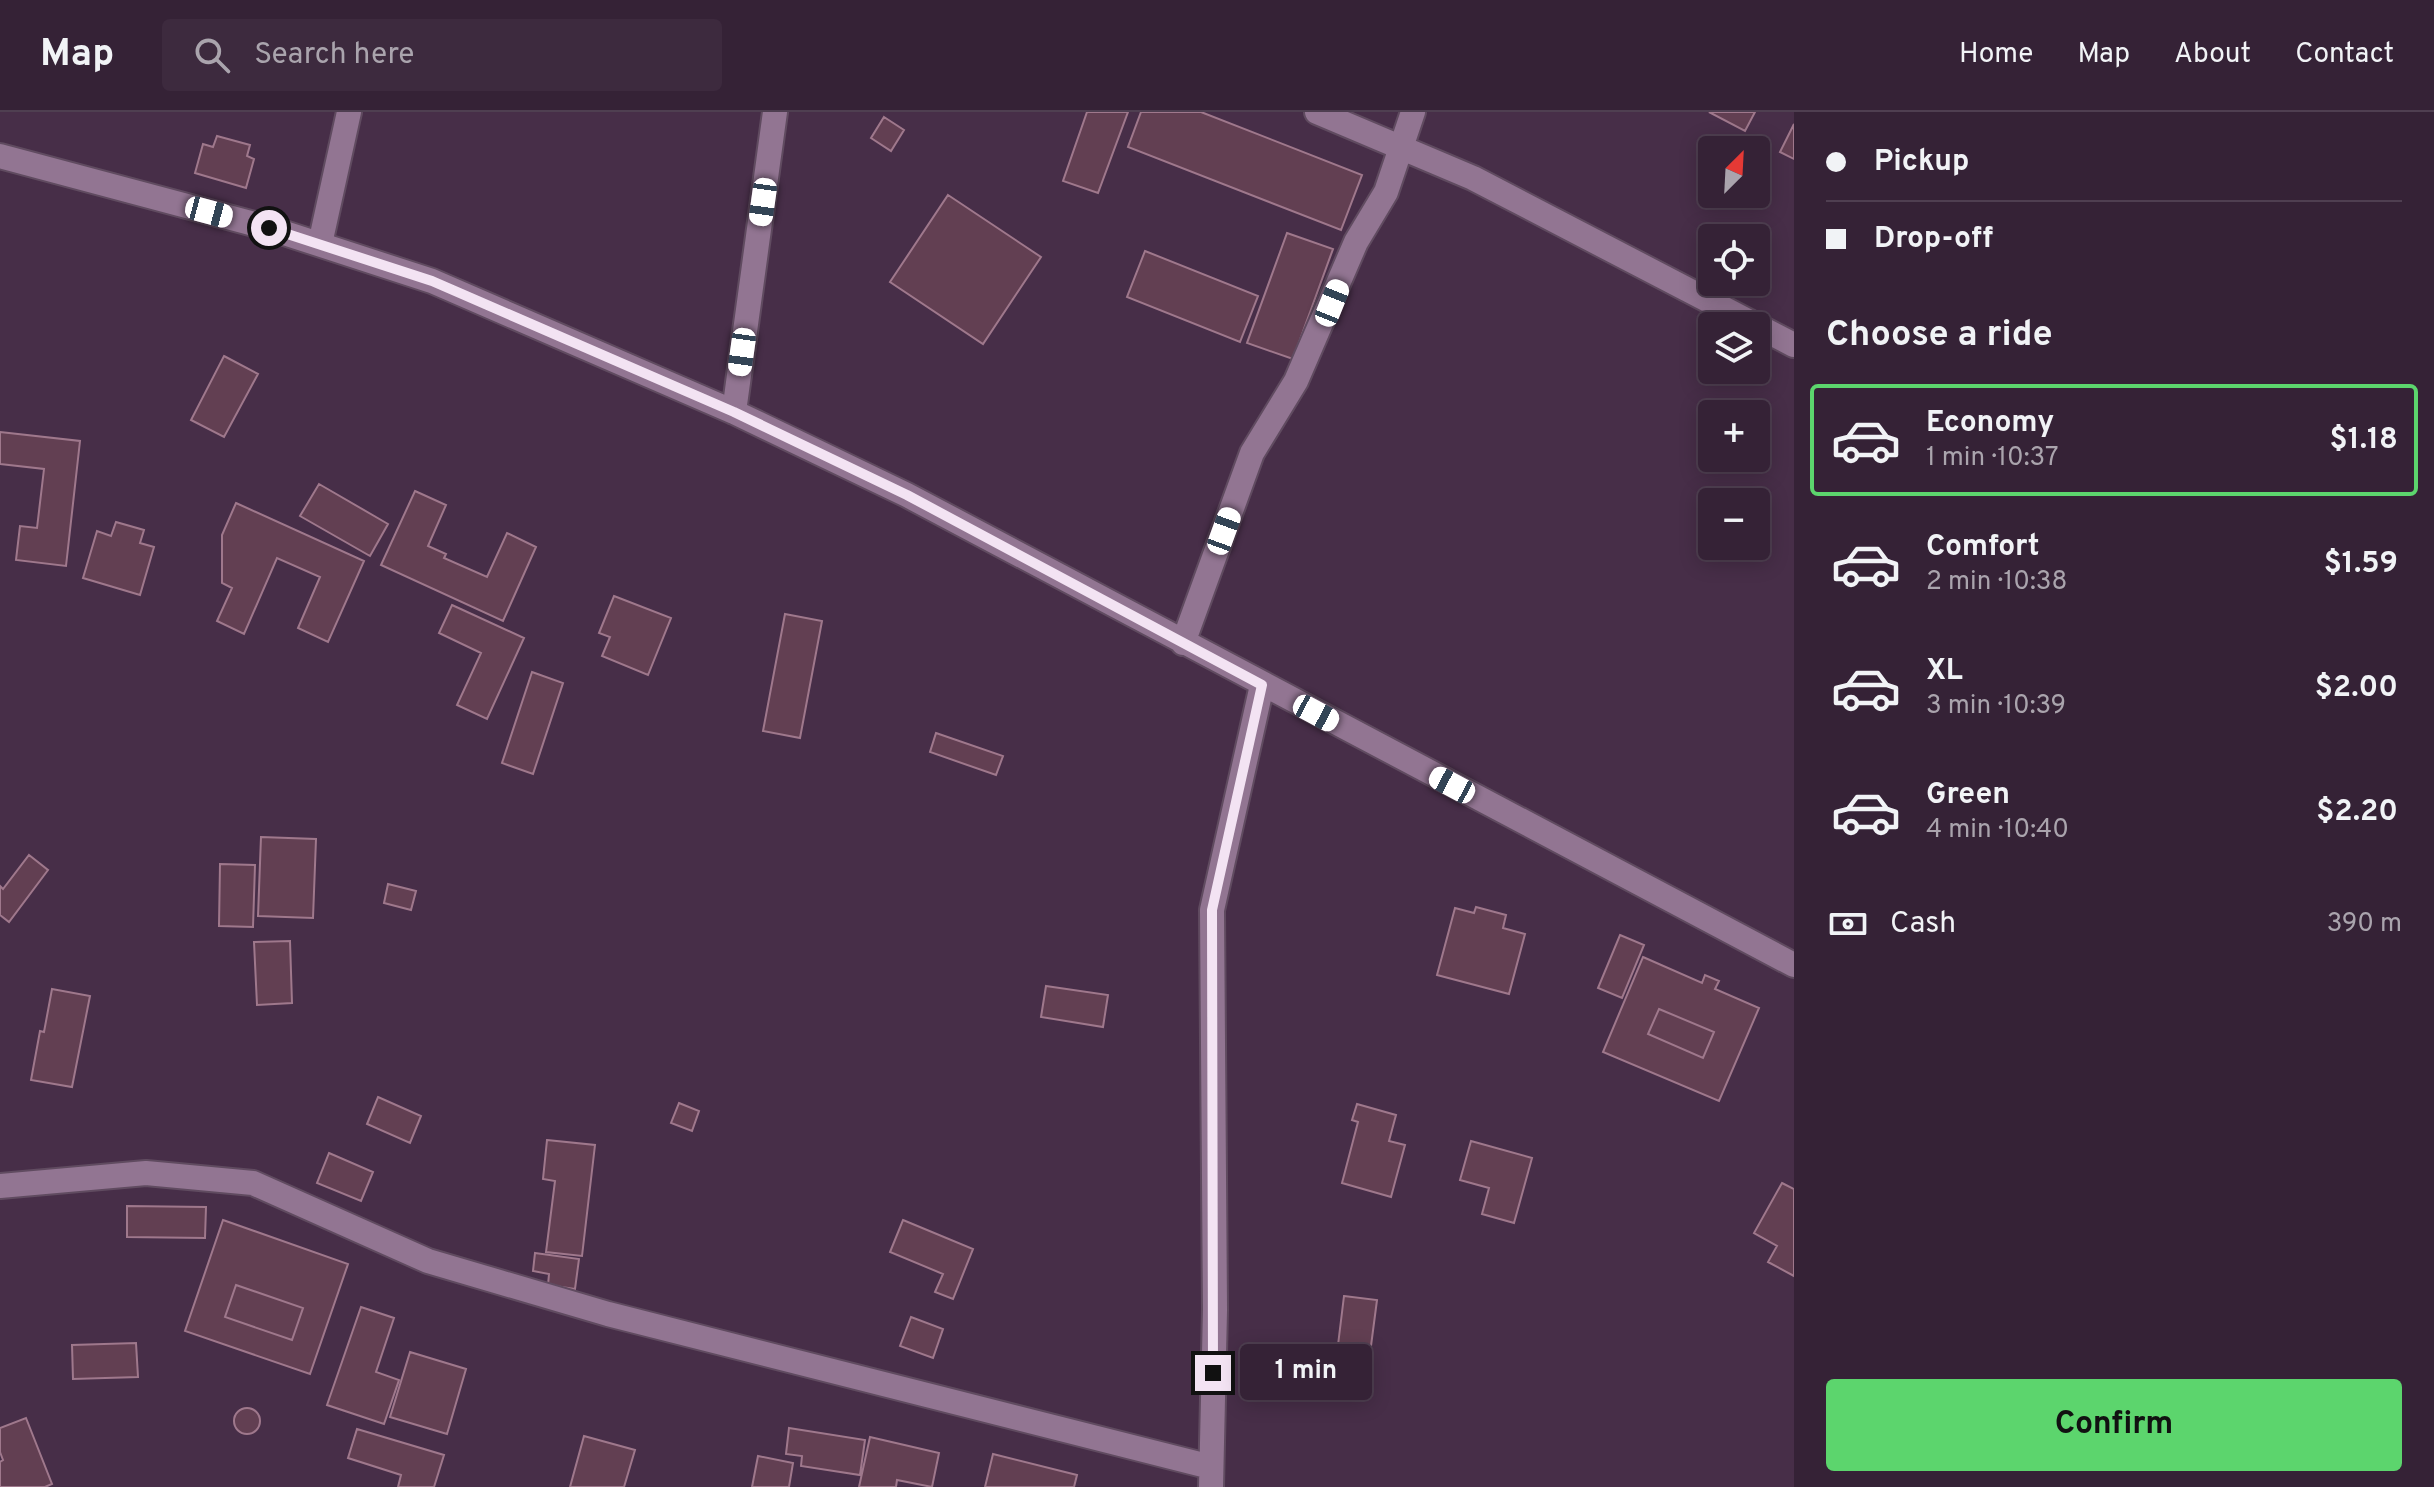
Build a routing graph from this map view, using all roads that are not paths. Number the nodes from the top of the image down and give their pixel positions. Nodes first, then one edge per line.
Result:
1 (349, 112) edge
2 (775, 112) edge
3 (1317, 112) edge
4 (1413, 112) edge
5 (1399, 147) junction
6 (0, 156) edge
7 (320, 244) junction
8 (1794, 345) edge
9 (734, 412) junction
10 (1183, 643) junction
11 (1262, 685) junction
12 (1794, 965) edge
13 (0, 1186) edge
14 (1211, 1477) edge

1 - 7 street
2 - 9 street
3 - 5 street
4 - 5 street
5 - 8 street
5 - 10 street
6 - 7 street
7 - 9 street
9 - 10 street
10 - 11 street
11 - 12 street
11 - 14 street
13 - 14 street

